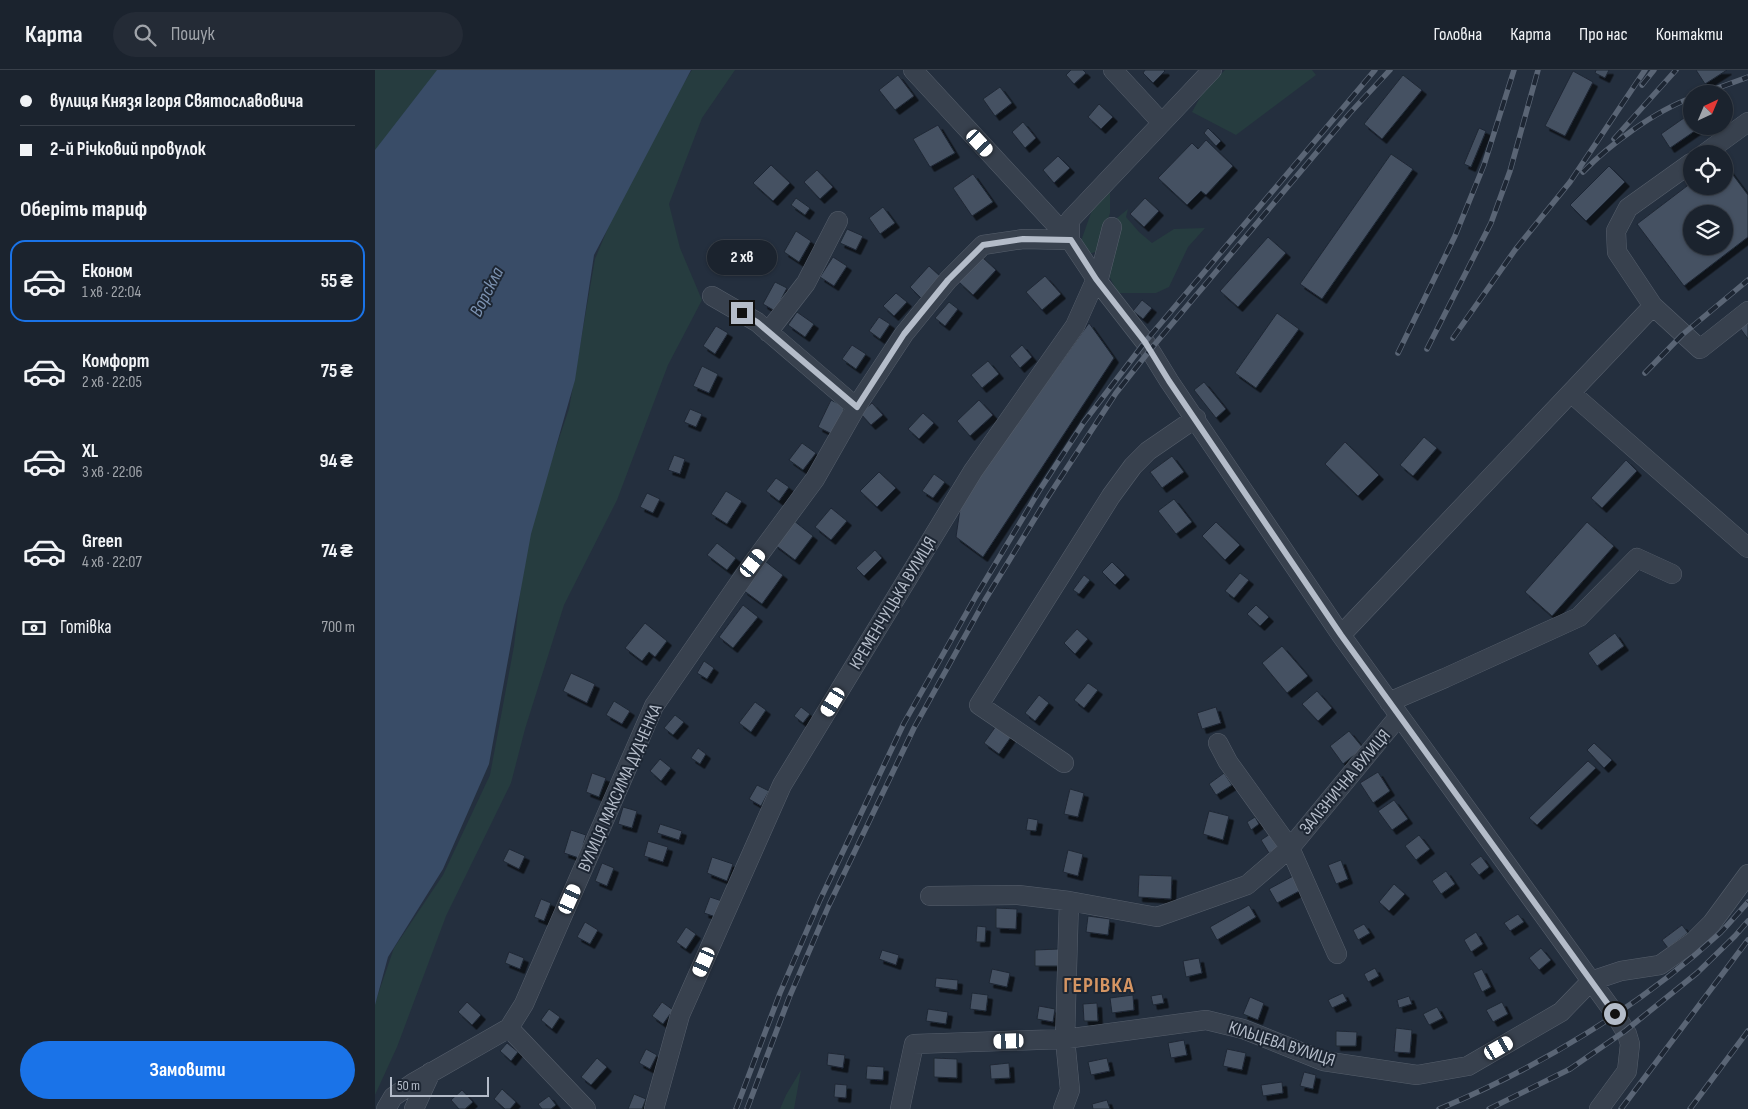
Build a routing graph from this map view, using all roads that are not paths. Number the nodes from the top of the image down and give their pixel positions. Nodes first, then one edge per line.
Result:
1 (1113, 70) edge
2 (1211, 70) edge
3 (916, 71) edge
4 (1162, 123) junction
5 (1747, 125) edge
6 (1717, 145) edge
7 (1683, 169) edge
8 (837, 221) dead end
9 (1112, 227) dead end
10 (1071, 240) junction
11 (1097, 280) junction
12 (712, 296) dead end
13 (1653, 306) junction
14 (1748, 311) edge
15 (768, 332) junction
16 (1571, 393) junction
17 (857, 407) junction
18 (1196, 418) junction
19 (1748, 548) edge
20 (1672, 574) dead end
21 (1341, 635) junction
22 (1395, 709) junction
23 (1218, 743) dead end
24 (1064, 764) dead end
25 (1290, 848) junction
26 (1748, 874) edge
27 (930, 896) dead end
28 (1069, 901) junction
29 (1337, 954) dead end
30 (1591, 981) junction
31 (509, 1028) junction
32 (1065, 1039) junction
33 (431, 1072) junction
34 (386, 1109) edge
35 (414, 1109) edge
36 (586, 1109) edge
37 (654, 1109) edge
38 (900, 1109) edge
39 (1063, 1109) edge
40 (1599, 1109) edge

1 - 4 street
2 - 4 street
3 - 10 street
4 - 10 street
5 - 6 street
7 - 13 street
8 - 15 street
9 - 11 street, КРЕМЕНЧУЦЬКА ВУЛИЦЯ
10 - 11 street
10 - 17 street, ВУЛИЦЯ МАКСИМА ДУДЧЕНКА
11 - 18 street
11 - 37 street, КРЕМЕНЧУЦЬКА ВУЛИЦЯ
12 - 15 street
13 - 14 street
13 - 16 street
15 - 17 street
16 - 19 street
16 - 21 street
17 - 31 street, ВУЛИЦЯ МАКСИМА ДУДЧЕНКА
18 - 21 street
18 - 24 street
20 - 22 street
21 - 22 street
22 - 25 street, ЗАЛІЗНИЧНА ВУЛИЦЯ
22 - 30 street
23 - 25 street, ЗАЛІЗНИЧНА ВУЛИЦЯ
25 - 28 street, ЗАЛІЗНИЧНА ВУЛИЦЯ
25 - 29 street, ЗАЛІЗНИЧНА ВУЛИЦЯ
26 - 30 street
27 - 28 street, ЗАЛІЗНИЧНА ВУЛИЦЯ
28 - 32 street
30 - 32 street, КІЛЬЦЕВА ВУЛИЦЯ
30 - 40 street
31 - 33 street, ВУЛИЦЯ МАКСИМА ДУДЧЕНКА
31 - 36 street
32 - 38 street, КІЛЬЦЕВА ВУЛИЦЯ
32 - 39 street
33 - 34 street, ВУЛИЦЯ МАКСИМА ДУДЧЕНКА
33 - 35 street

